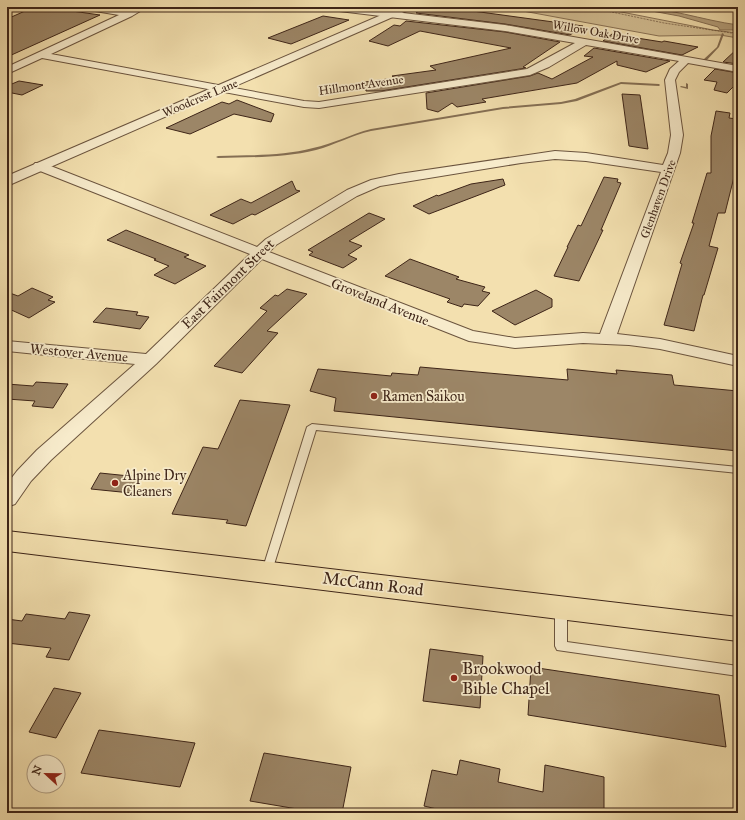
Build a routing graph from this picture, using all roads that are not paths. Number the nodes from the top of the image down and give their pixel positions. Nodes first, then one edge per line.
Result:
1 (89, 7) edge
2 (143, 7) edge
3 (331, 7) edge
4 (408, 7) edge
5 (129, 14) junction
6 (392, 14) junction
7 (584, 42) junction
8 (41, 55) junction
9 (686, 60) junction
10 (738, 68) edge
11 (7, 71) edge
12 (223, 88) junction
13 (40, 166) junction
14 (669, 170) junction
15 (7, 181) edge
16 (258, 253) junction
17 (607, 339) junction
18 (7, 346) edge
19 (150, 360) junction
20 (738, 361) edge
21 (738, 470) edge
22 (7, 499) edge
23 (7, 541) edge
24 (267, 571) junction
25 (561, 607) junction
26 (738, 629) edge
27 (738, 671) edge

1 - 5 street
2 - 5 street
3 - 6 street, Willow Oak Drive
4 - 6 street, Woodcrest Lane
5 - 8 street
6 - 7 street, Willow Oak Drive
6 - 12 street, Woodcrest Lane
7 - 9 street, Willow Oak Drive
7 - 12 street, Hillmont Avenue
8 - 11 street
8 - 12 street, Hillmont Avenue
9 - 10 street, Willow Oak Drive
9 - 14 street, Glenhaven Drive
12 - 13 street, Woodcrest Lane
13 - 15 street, Woodcrest Lane
13 - 16 street, Groveland Avenue
14 - 16 street, East Fairmont Street
14 - 17 street, Glenhaven Drive
16 - 17 street, Groveland Avenue
16 - 19 street, East Fairmont Street
17 - 20 street, Groveland Avenue
18 - 19 street, Westover Avenue
19 - 22 street, East Fairmont Street
21 - 24 lane
23 - 24 main road, McCann Road
24 - 25 main road, McCann Road
25 - 26 main road, McCann Road
25 - 27 lane

